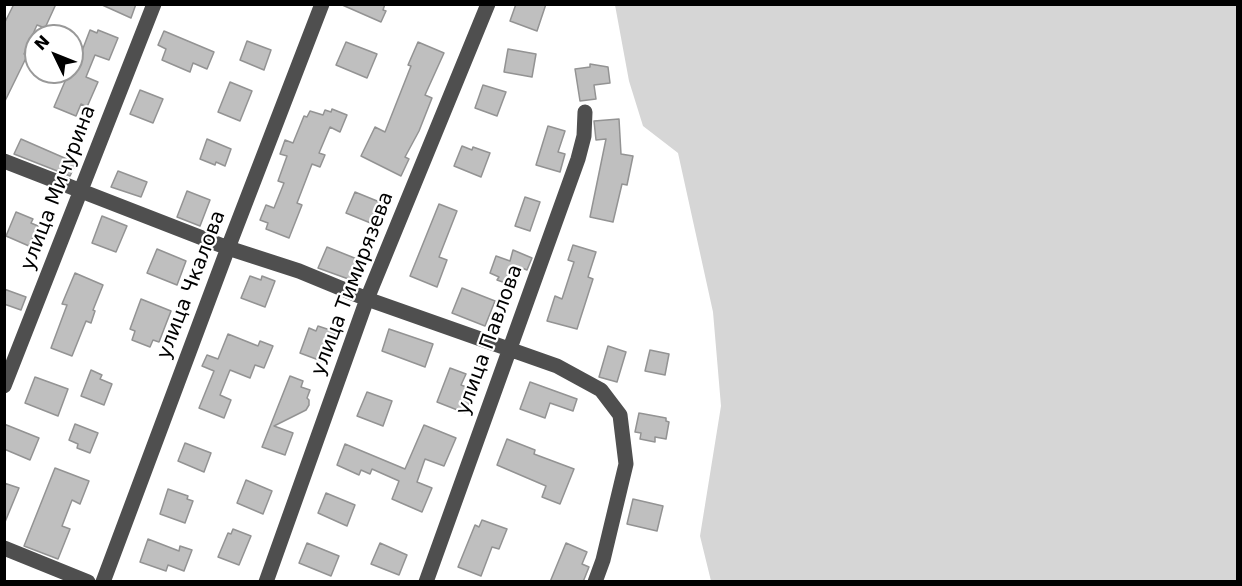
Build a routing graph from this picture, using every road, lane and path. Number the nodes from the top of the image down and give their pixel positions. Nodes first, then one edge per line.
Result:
1 (154, 4) edge
2 (322, 4) edge
3 (488, 4) edge
4 (585, 112) dead end
5 (4, 160) edge
6 (80, 191) junction
7 (228, 248) junction
8 (367, 299) junction
9 (509, 350) junction
10 (4, 386) edge
11 (4, 548) edge
12 (88, 582) edge
13 (102, 582) edge
14 (266, 582) edge
15 (426, 582) edge
16 (595, 582) edge

1 - 6 street, улица Мичурина
2 - 7 street, улица Чкалова
3 - 8 street, улица Тимирязева
4 - 9 street, улица Павлова
5 - 6 street
6 - 7 street
6 - 10 street, улица Мичурина
7 - 8 street
7 - 13 street, улица Чкалова
8 - 9 street
8 - 14 street, улица Тимирязева
9 - 15 street, улица Павлова
9 - 16 street
11 - 12 street

